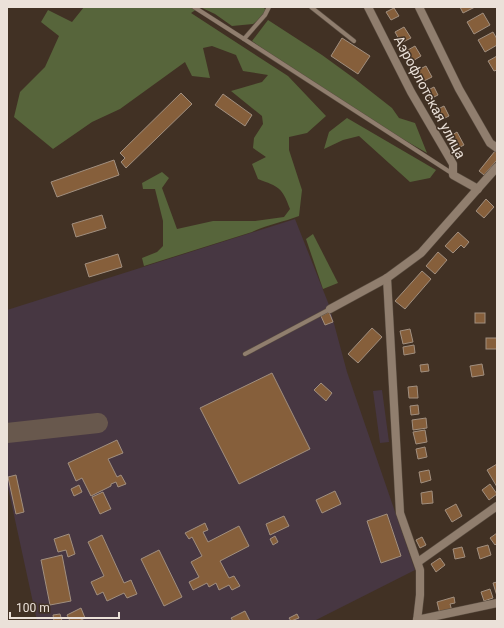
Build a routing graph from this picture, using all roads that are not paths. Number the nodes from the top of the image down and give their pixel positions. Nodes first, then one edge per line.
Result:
1 (194, 7) edge
2 (269, 7) edge
3 (311, 7) edge
4 (368, 7) edge
5 (419, 7) edge
6 (244, 39) junction
7 (354, 41) dead end
8 (497, 148) edge
9 (497, 167) edge
10 (453, 174) junction
11 (478, 189) junction
12 (387, 278) junction
13 (330, 309) joint
14 (245, 354) dead end
15 (497, 506) edge
16 (418, 562) junction
17 (497, 603) edge
18 (417, 621) edge

1 - 6 lane
2 - 6 lane
3 - 7 lane
4 - 10 street, Аэрофлотская улица
5 - 8 street
6 - 10 lane
9 - 11 street
10 - 11 street, Аэрофлотская улица
11 - 12 street
12 - 13 street
12 - 16 street
13 - 14 lane
15 - 16 street
16 - 18 street
17 - 18 street

